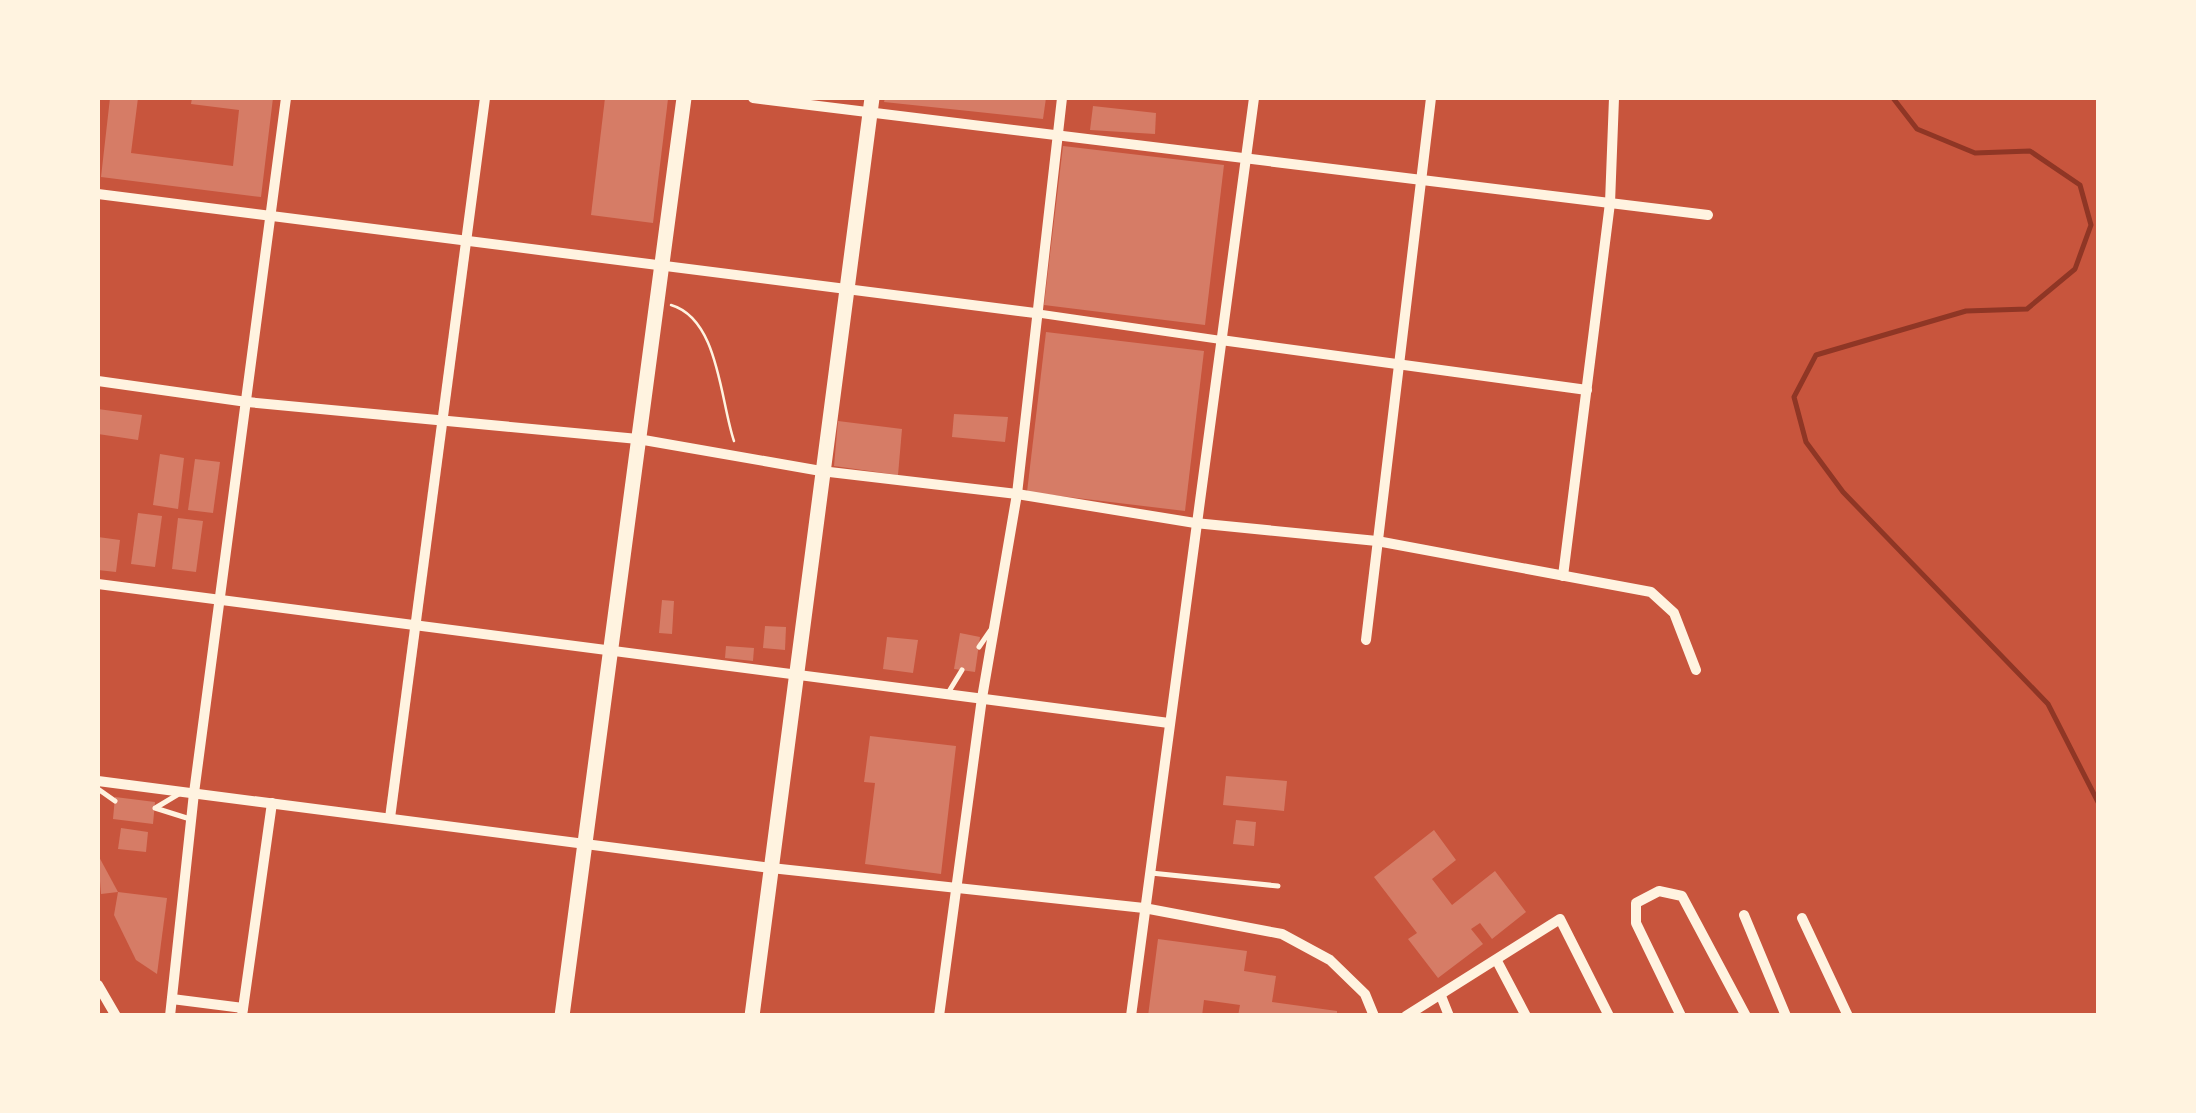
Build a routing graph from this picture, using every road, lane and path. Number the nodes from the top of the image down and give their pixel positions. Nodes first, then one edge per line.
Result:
1 (286, 98) edge
2 (484, 98) edge
3 (684, 98) edge
4 (753, 98) edge
5 (1062, 98) edge
6 (1254, 98) edge
7 (1431, 98) edge
8 (1615, 101) edge
9 (871, 105) edge
10 (1058, 132) junction
11 (1246, 156) junction
12 (1421, 178) junction
13 (98, 194) edge
14 (1610, 203) junction
15 (1708, 215) dead end
16 (272, 216) junction
17 (469, 240) junction
18 (663, 264) junction
19 (846, 289) junction
20 (658, 303) junction
21 (1035, 314) junction
22 (1221, 340) junction
23 (1399, 364) junction
24 (98, 381) edge
25 (1587, 390) junction
26 (247, 402) junction
27 (445, 418) junction
28 (638, 439) junction
29 (739, 456) junction
30 (820, 472) junction
31 (1017, 494) junction
32 (1194, 522) junction
33 (1377, 541) junction
34 (1563, 576) junction
35 (98, 584) edge
36 (220, 600) junction
37 (995, 624) junction
38 (417, 625) junction
39 (1366, 640) dead end
40 (979, 647) dead end
41 (611, 651) junction
42 (962, 670) dead end
43 (1696, 670) dead end
44 (796, 674) junction
45 (948, 693) junction
46 (982, 698) junction
47 (1168, 723) junction
48 (98, 781) edge
49 (98, 789) edge
50 (188, 792) junction
51 (115, 802) dead end
52 (272, 803) junction
53 (390, 818) junction
54 (191, 819) junction
55 (585, 844) junction
56 (771, 868) junction
57 (1148, 872) junction
58 (1278, 886) dead end
59 (954, 888) junction
60 (1144, 908) junction
61 (1744, 914) dead end
62 (1802, 918) dead end
63 (1497, 960) junction
64 (98, 985) edge
65 (1441, 996) junction
66 (172, 1000) junction
67 (242, 1012) edge
68 (116, 1016) edge
69 (170, 1016) edge
70 (562, 1016) edge
71 (752, 1016) edge
72 (939, 1016) edge
73 (1130, 1016) edge
74 (1374, 1016) edge
75 (1406, 1016) edge
76 (1449, 1016) edge
77 (1526, 1016) edge
78 (1610, 1016) edge
79 (1681, 1016) edge
80 (1746, 1016) edge
81 (1786, 1016) edge
82 (1848, 1016) edge

1 - 16 street
2 - 17 street
3 - 18 main road
4 - 9 street
5 - 10 street
6 - 11 street
7 - 12 street
8 - 14 street
9 - 10 street
9 - 19 main road
10 - 11 street
10 - 21 street
11 - 12 street
11 - 22 street
12 - 14 street
12 - 23 street
13 - 16 street
14 - 15 street
14 - 25 street
16 - 17 street
16 - 26 street
17 - 18 street
17 - 27 street
18 - 19 street
18 - 20 main road
19 - 21 street
19 - 30 main road
20 - 28 main road
20 - 29 path
21 - 22 street
21 - 31 street
22 - 23 street
22 - 32 street
23 - 25 street
23 - 33 street
24 - 26 street
25 - 34 street
26 - 27 street
26 - 36 street
27 - 28 street
27 - 38 street
28 - 29 street
28 - 41 main road
29 - 30 street
30 - 31 street
30 - 44 main road
31 - 32 street
31 - 37 street
32 - 33 street
32 - 47 street
33 - 34 street
33 - 39 street
34 - 43 street
35 - 36 street
36 - 38 street
36 - 50 street
37 - 40 lane
37 - 46 street
38 - 41 street
38 - 53 street
41 - 44 street
41 - 55 main road
42 - 45 lane
44 - 45 street
44 - 56 main road
45 - 46 street
46 - 47 street
46 - 59 street
47 - 57 street
48 - 50 street
49 - 51 lane
50 - 52 street
50 - 54 street
50 - 54 lane
52 - 53 street
52 - 67 street
53 - 55 street
54 - 66 street
55 - 56 street
55 - 70 main road
56 - 59 street
56 - 71 main road
57 - 58 lane
57 - 60 street
59 - 60 street
59 - 72 street
60 - 73 street
60 - 74 street
61 - 81 street
62 - 82 street
63 - 65 street
63 - 77 street
63 - 78 street
64 - 68 street
65 - 75 street
65 - 76 street
66 - 67 street
66 - 69 street
79 - 80 street

